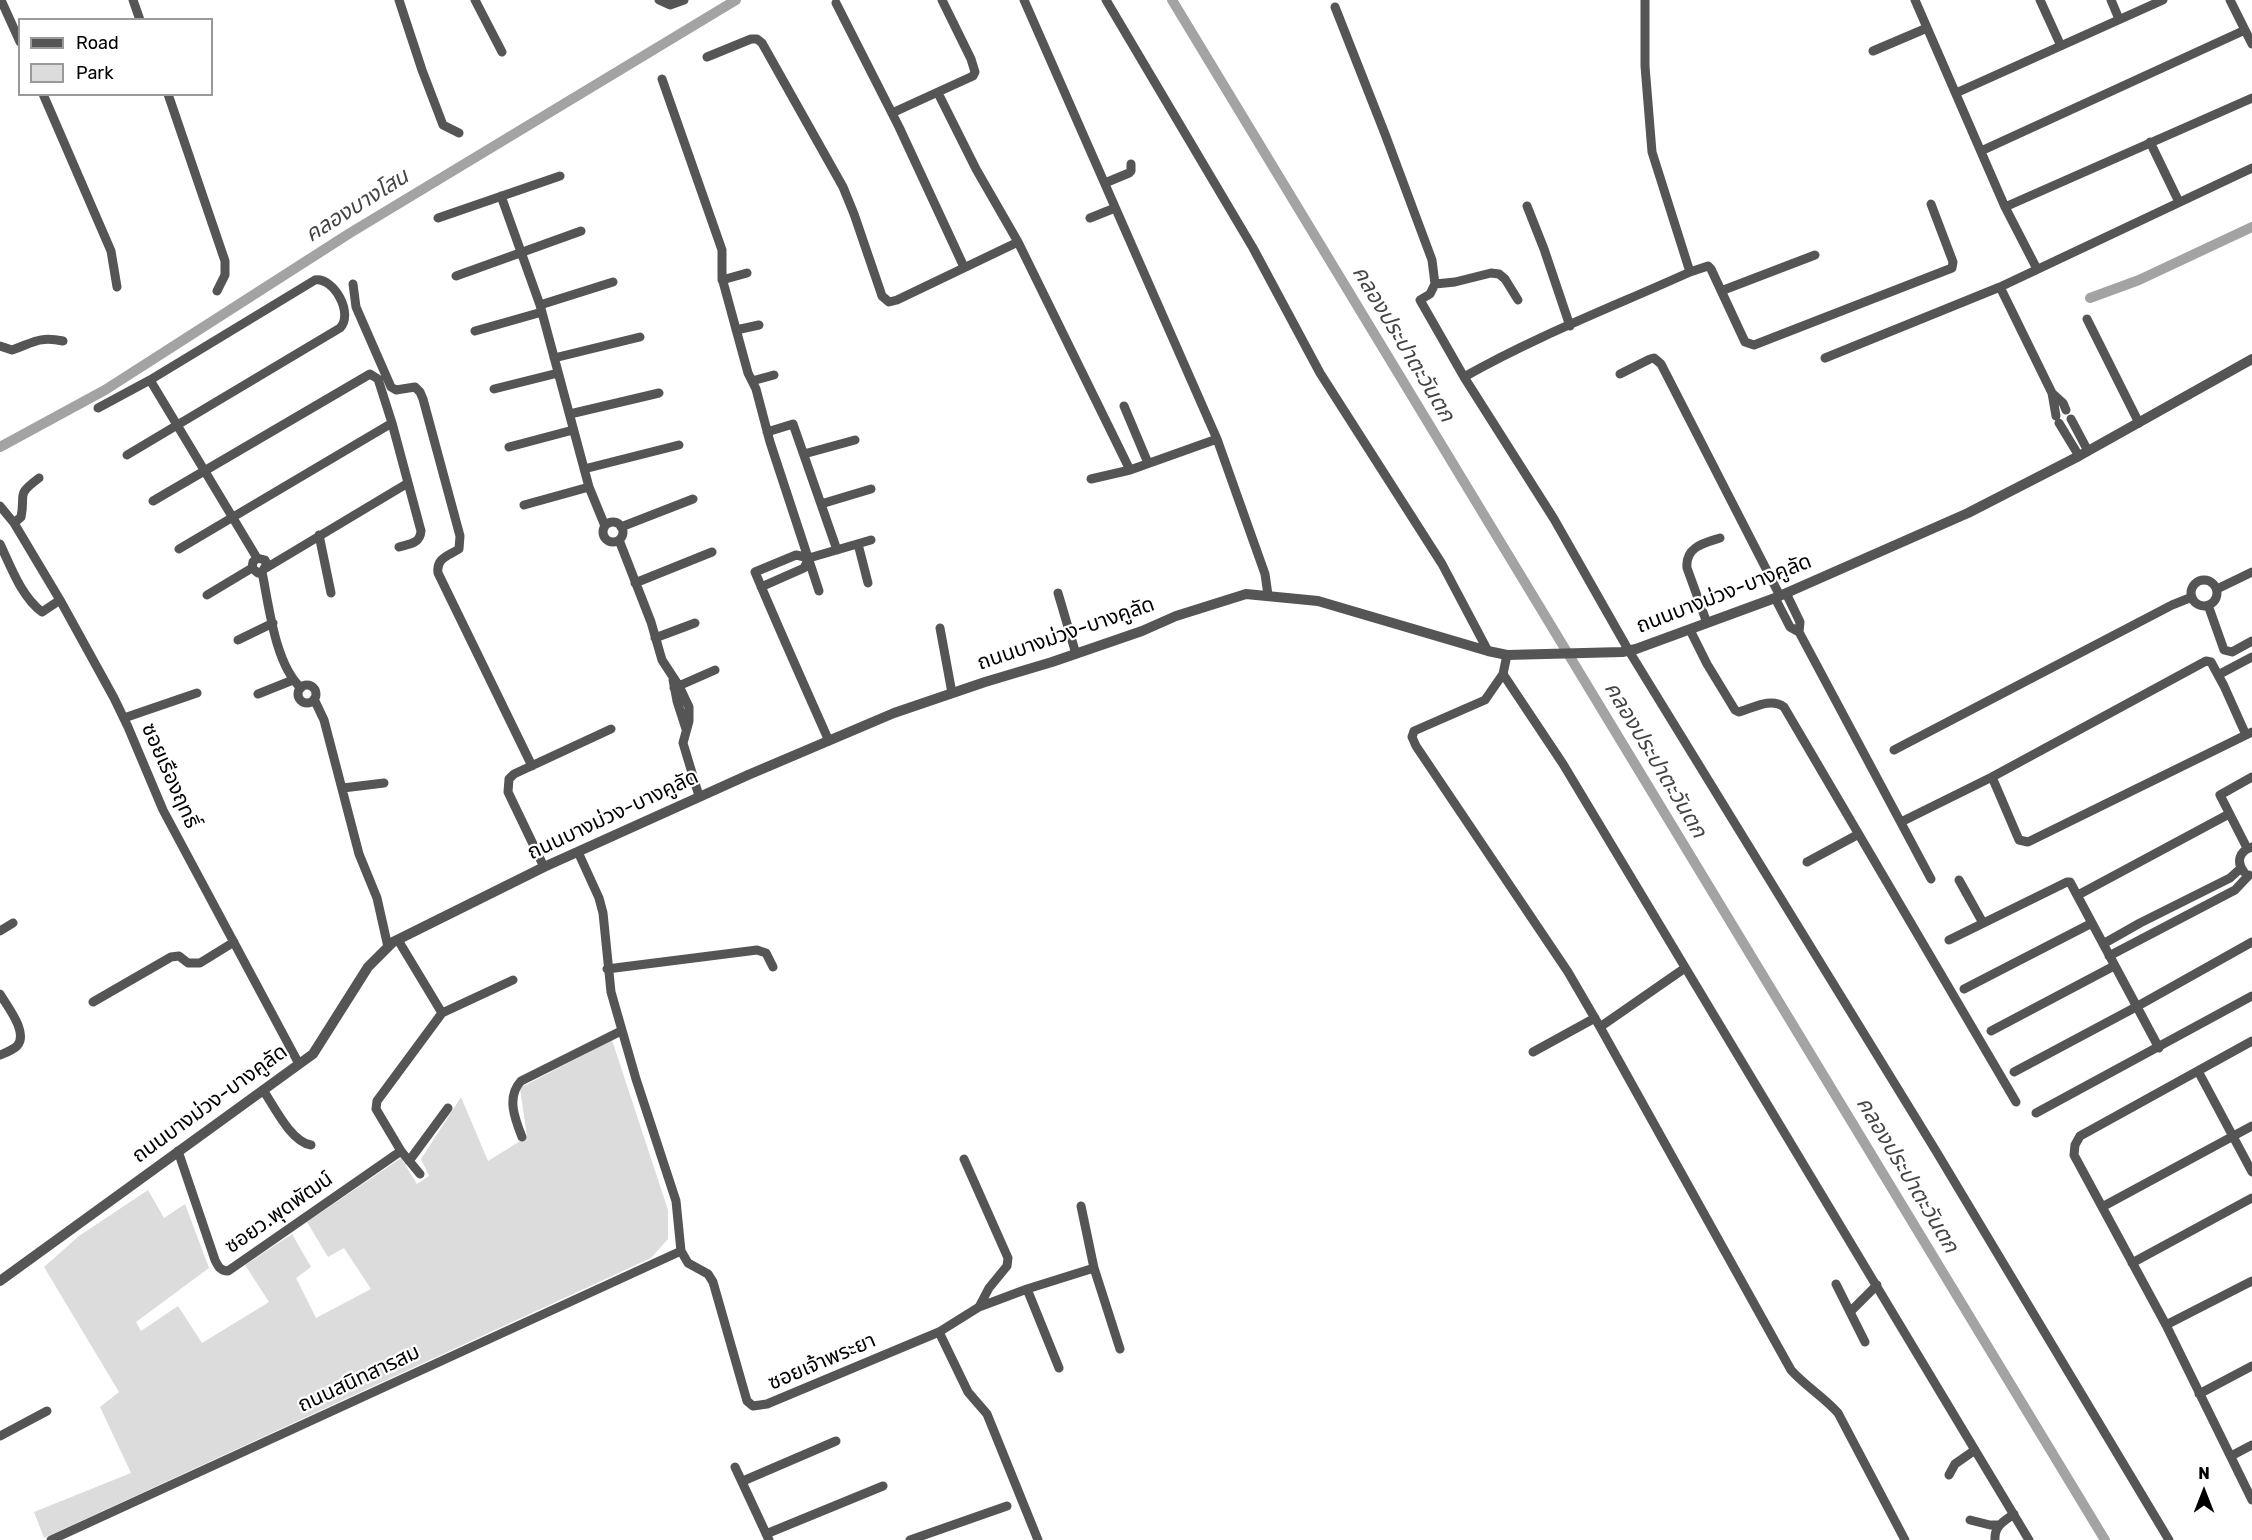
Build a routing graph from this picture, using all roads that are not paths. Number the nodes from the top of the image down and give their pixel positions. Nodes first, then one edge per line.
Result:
1 (1, 0) edge
2 (133, 0) edge
3 (399, 0) edge
4 (475, 0) edge
5 (658, 0) edge
6 (684, 0) edge
7 (942, 0) edge
8 (1024, 0) edge
9 (1106, 0) edge
10 (1645, 0) edge
11 (1915, 0) edge
12 (2040, 0) edge
13 (2111, 0) edge
14 (2163, 0) edge
15 (2230, 0) edge
16 (836, 3) dead end
17 (1335, 7) dead end
18 (139, 18) edge
19 (2119, 20) junction
20 (1927, 28) junction
21 (2245, 30) junction
22 (18, 38) edge
23 (2252, 44) edge
24 (2061, 46) junction
25 (1873, 51) dead end
26 (502, 52) dead end
27 (707, 57) dead end
28 (662, 79) dead end
29 (938, 93) junction
30 (1956, 93) junction
31 (44, 96) edge
32 (169, 96) edge
33 (2252, 98) edge
34 (892, 113) junction
35 (459, 134) dead end
36 (2150, 142) junction
37 (1981, 151) junction
38 (1131, 164) dead end
39 (2252, 168) edge
40 (560, 176) dead end
41 (1104, 183) junction
42 (501, 196) junction
43 (2180, 202) junction
44 (1931, 204) dead end
45 (1527, 206) dead end
46 (2005, 207) junction
47 (1115, 208) junction
48 (438, 218) dead end
49 (1090, 218) dead end
50 (581, 231) dead end
51 (1018, 242) junction
52 (521, 252) junction
53 (1815, 255) dead end
54 (964, 267) junction
55 (2037, 269) junction
56 (1690, 272) junction
57 (747, 273) dead end
58 (456, 276) dead end
59 (722, 280) junction
60 (613, 282) dead end
61 (353, 284) dead end
62 (1435, 284) junction
63 (117, 286) dead end
64 (2000, 287) junction
65 (217, 291) dead end
66 (1721, 291) junction
67 (1518, 300) dead end
68 (541, 308) junction
69 (2087, 319) dead end
70 (759, 325) dead end
71 (1570, 326) junction
72 (736, 330) junction
73 (475, 331) dead end
74 (640, 337) dead end
75 (63, 340) dead end
76 (0, 346) edge
77 (554, 358) junction
78 (1826, 358) dead end
79 (2252, 359) edge
80 (558, 373) junction
81 (774, 375) dead end
82 (1620, 375) dead end
83 (1464, 377) junction
84 (150, 380) junction
85 (752, 381) junction
86 (494, 389) dead end
87 (659, 393) dead end
88 (2052, 393) junction
89 (1124, 406) dead end
90 (98, 408) dead end
91 (570, 414) junction
92 (392, 423) junction
93 (2139, 423) junction
94 (177, 425) junction
95 (573, 430) junction
96 (768, 432) junction
97 (1217, 439) junction
98 (855, 440) dead end
99 (679, 445) dead end
100 (509, 447) dead end
101 (2084, 453) junction
102 (804, 454) junction
103 (127, 455) dead end
104 (1148, 463) junction
105 (584, 469) junction
106 (1130, 470) junction
107 (204, 472) junction
108 (39, 478) dead end
109 (1091, 479) dead end
110 (408, 483) junction
111 (589, 487) junction
112 (870, 489) dead end
113 (693, 499) dead end
114 (153, 501) dead end
115 (821, 504) junction
116 (524, 505) dead end
117 (1, 507) edge
118 (233, 517) junction
119 (14, 523) junction
120 (605, 526) junction
121 (621, 527) junction
122 (319, 535) junction
123 (1720, 538) dead end
124 (619, 540) junction
125 (871, 540) dead end
126 (0, 544) edge
127 (858, 544) junction
128 (399, 547) dead end
129 (179, 549) dead end
130 (837, 550) junction
131 (712, 552) dead end
132 (257, 558) junction
133 (809, 558) junction
134 (252, 568) junction
135 (264, 570) junction
136 (2252, 572) edge
137 (635, 583) junction
138 (868, 583) dead end
139 (761, 587) junction
140 (2217, 590) junction
141 (819, 591) dead end
142 (331, 593) dead end
143 (1058, 593) dead end
144 (207, 595) dead end
145 (1268, 596) junction
146 (1781, 596) junction
147 (2192, 597) junction
148 (60, 600) junction
149 (2208, 605) junction
150 (273, 623) junction
151 (694, 623) dead end
152 (1707, 623) junction
153 (940, 628) dead end
154 (1690, 630) junction
155 (655, 638) junction
156 (238, 640) dead end
157 (2252, 641) edge
158 (1488, 651) junction
159 (1626, 652) junction
160 (1076, 654) junction
161 (1507, 654) junction
162 (2252, 657) edge
163 (716, 669) dead end
164 (1503, 674) junction
165 (2218, 675) junction
166 (293, 680) junction
167 (675, 684) junction
168 (197, 693) dead end
169 (258, 693) dead end
170 (952, 693) junction
171 (124, 718) junction
172 (611, 729) dead end
173 (2249, 733) edge
174 (829, 741) junction
175 (1894, 750) dead end
176 (532, 766) junction
177 (1992, 777) junction
178 (2252, 777) edge
179 (384, 783) dead end
180 (343, 788) junction
181 (699, 796) junction
182 (2229, 814) junction
183 (1901, 822) junction
184 (1857, 835) junction
185 (2249, 848) edge
186 (578, 852) junction
187 (1807, 862) dead end
188 (544, 867) junction
189 (2241, 868) junction
190 (2251, 875) edge
191 (1931, 879) dead end
192 (1959, 880) dead end
193 (2078, 895) junction
194 (2180, 904) junction
195 (2186, 915) junction
196 (13, 923) dead end
197 (1983, 923) junction
198 (2092, 923) junction
199 (0, 931) edge
200 (398, 940) junction
201 (1949, 940) dead end
202 (234, 942) junction
203 (2252, 942) edge
204 (2103, 944) junction
205 (388, 947) junction
206 (2109, 957) junction
207 (2114, 966) junction
208 (772, 967) dead end
209 (607, 969) junction
210 (1685, 969) junction
211 (513, 980) dead end
212 (1964, 989) dead end
213 (0, 994) edge
214 (2252, 996) edge
215 (93, 1002) dead end
216 (2136, 1007) junction
217 (442, 1013) junction
218 (1597, 1022) junction
219 (1991, 1030) dead end
220 (621, 1031) junction
221 (2252, 1041) edge
222 (2158, 1048) junction
223 (1533, 1052) dead end
224 (0, 1055) edge
225 (300, 1064) junction
226 (2198, 1071) junction
227 (2014, 1072) dead end
228 (263, 1090) junction
229 (2016, 1102) dead end
230 (448, 1108) dead end
231 (2037, 1113) dead end
232 (2252, 1126) edge
233 (2233, 1136) junction
234 (522, 1137) dead end
235 (311, 1145) dead end
236 (178, 1151) junction
237 (400, 1151) junction
238 (964, 1160) dead end
239 (410, 1161) junction
240 (2252, 1172) edge
241 (420, 1174) dead end
242 (2252, 1198) edge
243 (1081, 1206) dead end
244 (2102, 1206) junction
245 (681, 1251) junction
246 (2132, 1263) junction
247 (1094, 1268) junction
248 (1, 1279) edge
249 (2252, 1281) edge
250 (1836, 1284) dead end
251 (1877, 1285) junction
252 (1027, 1289) junction
253 (979, 1307) junction
254 (1850, 1312) junction
255 (2166, 1325) junction
256 (939, 1332) junction
257 (1865, 1342) dead end
258 (1120, 1349) dead end
259 (2252, 1366) edge
260 (1059, 1368) dead end
261 (2199, 1394) junction
262 (47, 1411) dead end
263 (0, 1436) edge
264 (836, 1441) dead end
265 (2252, 1445) edge
266 (1975, 1450) junction
267 (2230, 1456) junction
268 (735, 1467) dead end
269 (1949, 1476) dead end
270 (743, 1481) junction
271 (883, 1486) dead end
272 (2252, 1500) edge
273 (1007, 1506) dead end
274 (2014, 1514) junction
275 (1970, 1520) dead end
276 (2000, 1525) junction
277 (768, 1537) edge
278 (51, 1540) edge
279 (910, 1540) edge
280 (1038, 1540) edge
281 (1905, 1540) edge
282 (1995, 1540) edge
283 (2030, 1540) edge
284 (2169, 1540) edge

1 - 22 street
2 - 18 street
3 - 35 street
4 - 26 street
5 - 6 street
7 - 29 street
8 - 41 street
9 - 158 street
10 - 56 street
11 - 20 street
12 - 24 street
13 - 19 street
14 - 19 street
15 - 21 street
16 - 34 street
17 - 62 street
19 - 24 street
20 - 25 street
20 - 30 street
21 - 23 street
21 - 37 street
24 - 30 street
27 - 54 street
28 - 59 street
29 - 34 street
29 - 51 street
30 - 37 street
31 - 63 street
32 - 65 street
33 - 36 street
34 - 54 street
36 - 43 street
36 - 46 street
37 - 46 street
38 - 41 street
39 - 43 street
40 - 42 street
41 - 47 street
42 - 48 street
42 - 52 street
43 - 55 street
44 - 66 street
45 - 71 street
46 - 55 street
47 - 49 street
47 - 97 street
50 - 52 street
51 - 54 street
51 - 106 street
52 - 58 street
52 - 68 street
53 - 66 street
55 - 64 street
56 - 66 street
56 - 71 street
57 - 59 street
59 - 72 street
60 - 68 street
61 - 176 street
62 - 67 street
62 - 83 street
64 - 78 street
64 - 88 street
68 - 73 street
68 - 77 street
69 - 93 street
70 - 72 street
71 - 83 street
72 - 85 street
74 - 77 street
75 - 76 street
77 - 80 street
79 - 93 street, ถนนบางม่วง-บางคูลัด
80 - 86 street
80 - 91 street
81 - 85 street
82 - 146 street
83 - 159 street
84 - 90 street
84 - 94 street
84 - 94 street
85 - 96 street
87 - 91 street
88 - 101 street
88 - 101 street
89 - 104 street
91 - 95 street
92 - 107 street
92 - 110 street
92 - 118 street
93 - 101 street, ถนนบางม่วง-บางคูลัด
94 - 103 street
94 - 107 street
95 - 100 street
95 - 105 street
96 - 102 street
96 - 133 street
97 - 104 street
97 - 145 street
98 - 102 street
99 - 105 street
101 - 146 street, ถนนบางม่วง-บางคูลัด
102 - 115 street
104 - 106 street
105 - 111 street
106 - 109 street
107 - 114 street
107 - 118 street
108 - 119 street
110 - 122 street
110 - 128 street
111 - 116 street
111 - 120 street
112 - 115 street
113 - 121 street
115 - 130 street
117 - 119 street, ซอยเรืองฤทธิ์
118 - 129 street
118 - 132 street
119 - 148 street, ซอยเรืองฤทธิ์
120 - 121 street
120 - 124 street
121 - 124 street
122 - 135 street
122 - 142 street
123 - 152 street
124 - 137 street
125 - 127 street
126 - 148 street
127 - 130 street
127 - 138 street
130 - 133 street
131 - 137 street
132 - 134 street
132 - 135 street
133 - 139 street
133 - 139 street
133 - 141 street
134 - 135 street
134 - 144 street
135 - 150 street
136 - 140 street
137 - 155 street
139 - 174 street
140 - 147 street
140 - 149 street
143 - 160 street
145 - 158 street, ถนนบางม่วง-บางคูลัด
145 - 160 street, ถนนบางม่วง-บางคูลัด
146 - 152 street, ถนนบางม่วง-บางคูลัด
146 - 183 street
147 - 149 street
147 - 175 street
148 - 171 street, ซอยเรืองฤทธิ์
149 - 157 street
150 - 156 street
150 - 166 street
151 - 155 street
152 - 154 street, ถนนบางม่วง-บางคูลัด
153 - 170 street
154 - 159 street, ถนนบางม่วง-บางคูลัด
154 - 184 street
155 - 167 street
158 - 161 street, ถนนบางม่วง-บางคูลัด
159 - 161 street, ถนนบางม่วง-บางคูลัด
159 - 284 street
160 - 170 street, ถนนบางม่วง-บางคูลัด
161 - 164 street
162 - 165 street
163 - 167 street
164 - 210 street
164 - 218 street
165 - 173 street
165 - 177 street
166 - 169 street
166 - 180 street
167 - 181 street
168 - 171 street
170 - 174 street, ถนนบางม่วง-บางคูลัด
171 - 202 street, ซอยเรืองฤทธิ์
172 - 176 street
173 - 177 street
174 - 181 street, ถนนบางม่วง-บางคูลัด
176 - 188 street
177 - 183 street
178 - 182 street
179 - 180 street
180 - 205 street
181 - 186 street, ถนนบางม่วง-บางคูลัด
182 - 185 street
182 - 193 street
183 - 191 street
184 - 187 street
184 - 229 street
185 - 189 street
186 - 188 street, ถนนบางม่วง-บางคูลัด
186 - 209 street
188 - 200 street, ถนนบางม่วง-บางคูลัด
189 - 190 street
189 - 194 street
190 - 195 street
192 - 197 street
193 - 197 street
193 - 198 street
194 - 195 street
194 - 204 street
195 - 206 street
196 - 199 street
197 - 201 street
198 - 204 street
198 - 212 street
200 - 205 street, ถนนบางม่วง-บางคูลัด
200 - 217 street
202 - 215 street
202 - 225 street, ซอยเรืองฤทธิ์
203 - 216 street
204 - 206 street
205 - 225 street, ถนนบางม่วง-บางคูลัด
206 - 207 street
207 - 216 street
207 - 219 street
208 - 209 street
209 - 220 street
210 - 218 street
210 - 251 street
211 - 217 street
213 - 224 street
214 - 222 street
216 - 222 street
216 - 227 street
217 - 237 street
218 - 223 street
218 - 281 street
220 - 234 street
220 - 245 street
221 - 226 street
222 - 231 street
225 - 228 street, ถนนบางม่วง-บางคูลัด
226 - 233 street
226 - 244 street
228 - 235 street
228 - 236 street, ถนนบางม่วง-บางคูลัด
230 - 239 street
232 - 233 street
233 - 240 street
233 - 244 street
236 - 237 street, ซอยว.พุดพัฒน์
236 - 248 street, ถนนบางม่วง-บางคูลัด
237 - 239 street
238 - 253 street
239 - 241 street
242 - 246 street
243 - 247 street
244 - 246 street
245 - 256 street, ซอยเจ้าพระยา
245 - 278 street, ถนนสนิทสารสม
246 - 255 street
247 - 252 street
247 - 258 street
249 - 255 street
250 - 254 street
251 - 254 street
251 - 266 street
252 - 253 street
252 - 260 street
253 - 256 street
254 - 257 street
255 - 261 street
256 - 280 street
259 - 261 street
261 - 267 street
262 - 263 street
264 - 270 street
265 - 267 street
266 - 269 street
266 - 274 street
267 - 272 street
268 - 270 street
270 - 277 street
271 - 277 street
273 - 279 street
274 - 276 street
274 - 283 street
275 - 276 street
276 - 282 street

